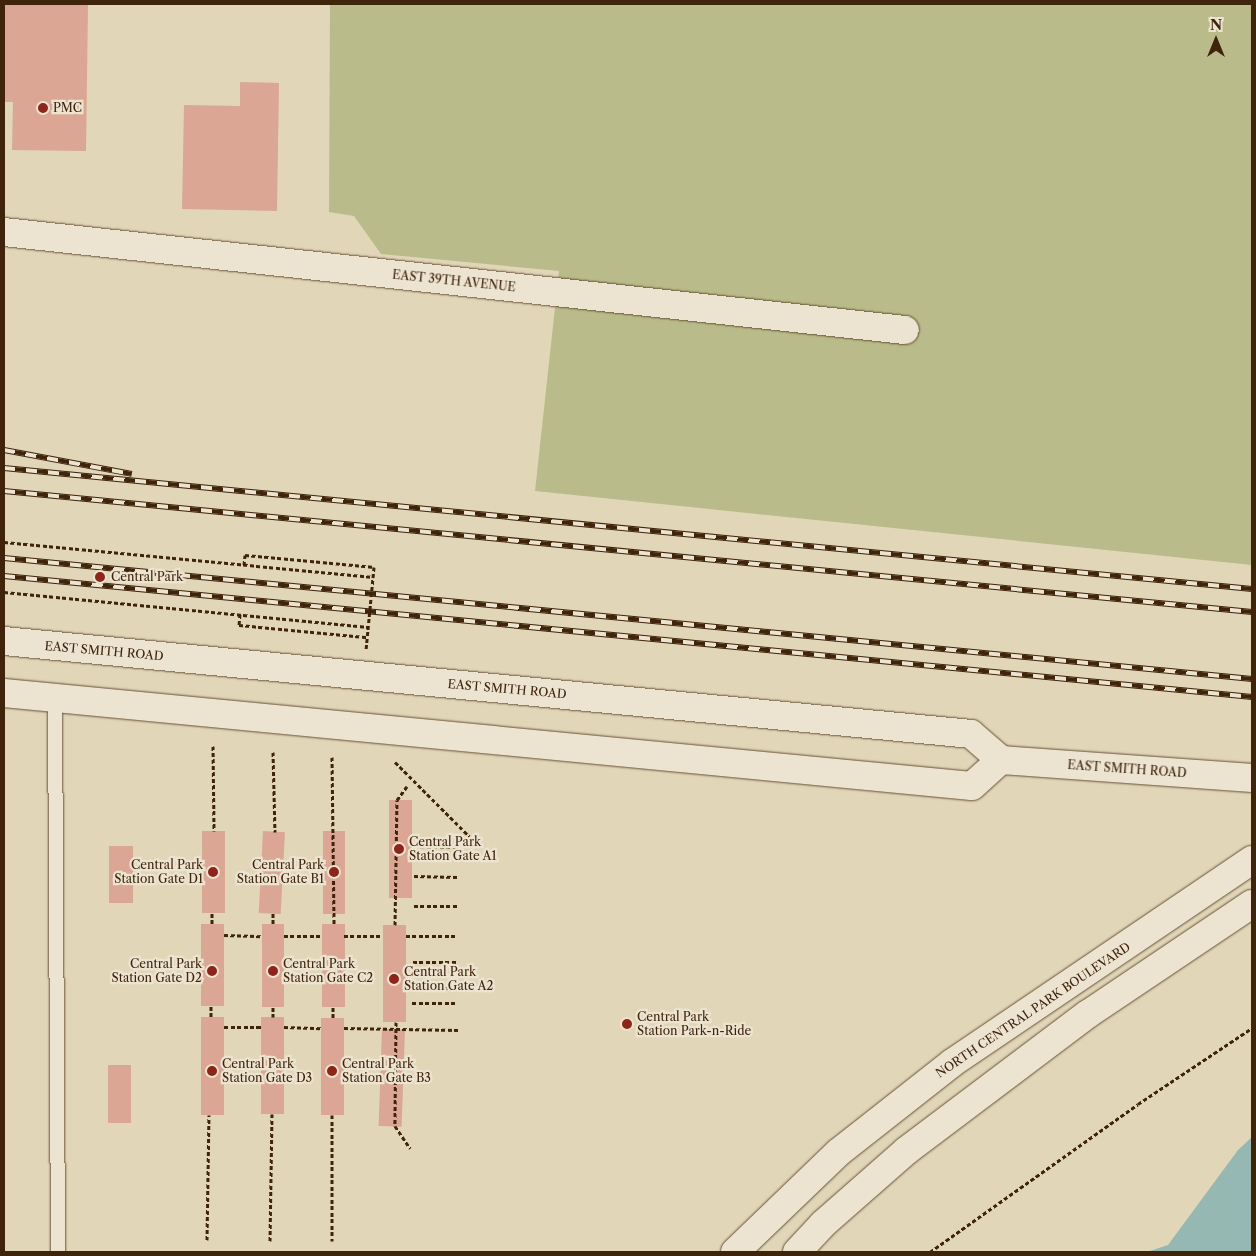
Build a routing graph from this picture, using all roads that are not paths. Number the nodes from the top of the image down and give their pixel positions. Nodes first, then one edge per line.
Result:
1 (4, 232) edge
2 (905, 330) dead end
3 (4, 641) edge
4 (4, 693) edge
5 (56, 698) junction
6 (1001, 760) junction
7 (1252, 778) edge
8 (1252, 860) edge
9 (1252, 904) edge
10 (58, 1252) edge
11 (735, 1252) edge
12 (796, 1252) edge

1 - 2 street, EAST 39TH AVENUE
3 - 6 street, EAST SMITH ROAD
4 - 5 street
5 - 6 street
5 - 10 lane
6 - 7 street, EAST SMITH ROAD
8 - 11 street, NORTH CENTRAL PARK BOULEVARD
9 - 12 street

